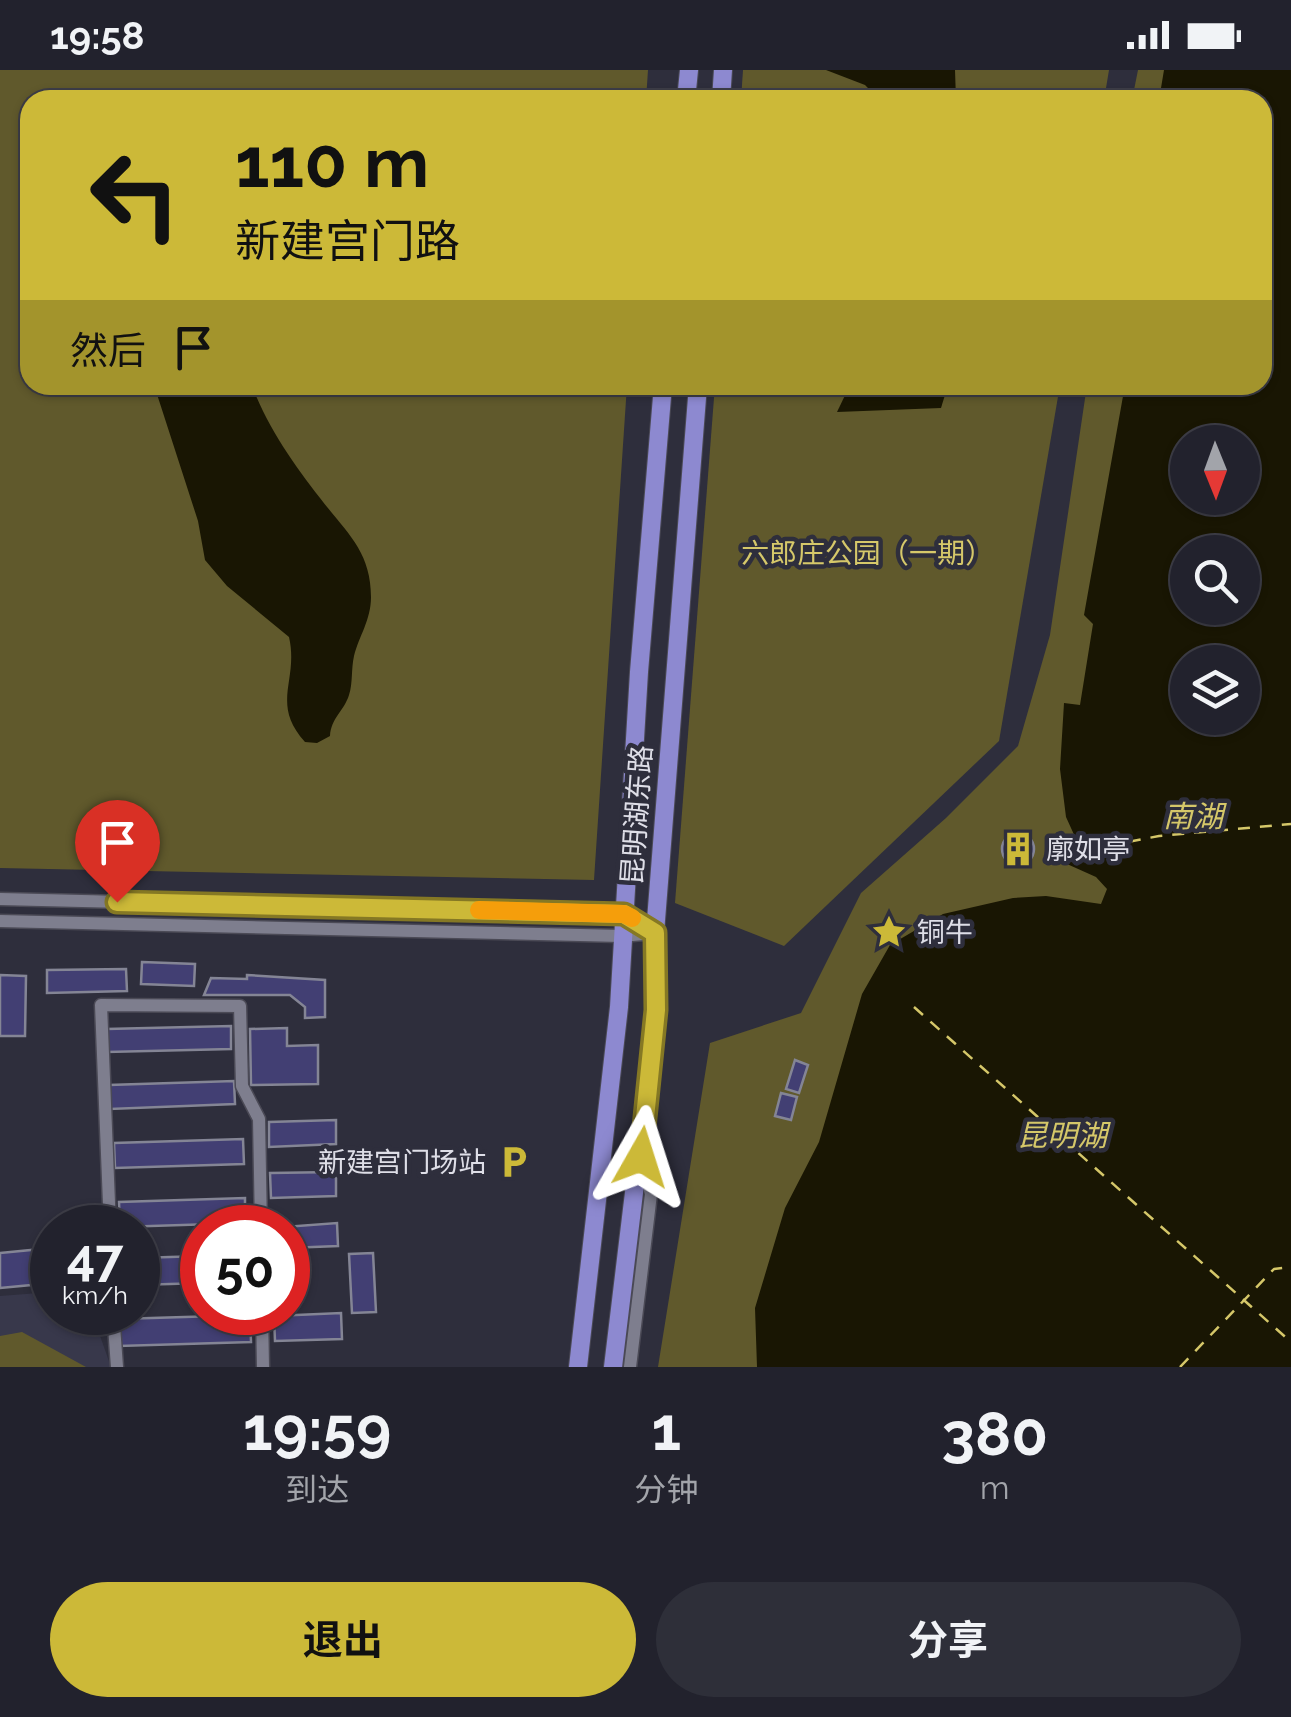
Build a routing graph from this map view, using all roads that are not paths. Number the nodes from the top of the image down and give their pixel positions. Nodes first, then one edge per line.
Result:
1 (661, 395) edge
2 (697, 395) edge
3 (0, 899) edge
4 (624, 914) junction
5 (0, 922) edge
6 (655, 933) junction
7 (622, 936) junction
8 (641, 1157) junction
9 (109, 1205) edge
10 (261, 1205) edge
11 (115, 1335) edge
12 (262, 1335) edge
13 (117, 1367) edge
14 (263, 1367) edge
15 (578, 1367) edge
16 (612, 1367) edge
17 (630, 1367) edge

1 - 4 main road, 昆明湖东路
2 - 6 main road, 昆明湖东路
3 - 4 street
4 - 6 street
4 - 7 main road, 昆明湖东路
5 - 7 street
6 - 7 street
6 - 8 main road, 昆明湖东路
7 - 15 main road, 昆明湖东路
8 - 16 main road, 昆明湖东路
8 - 17 street
9 - 10 street
11 - 13 street
12 - 14 street

